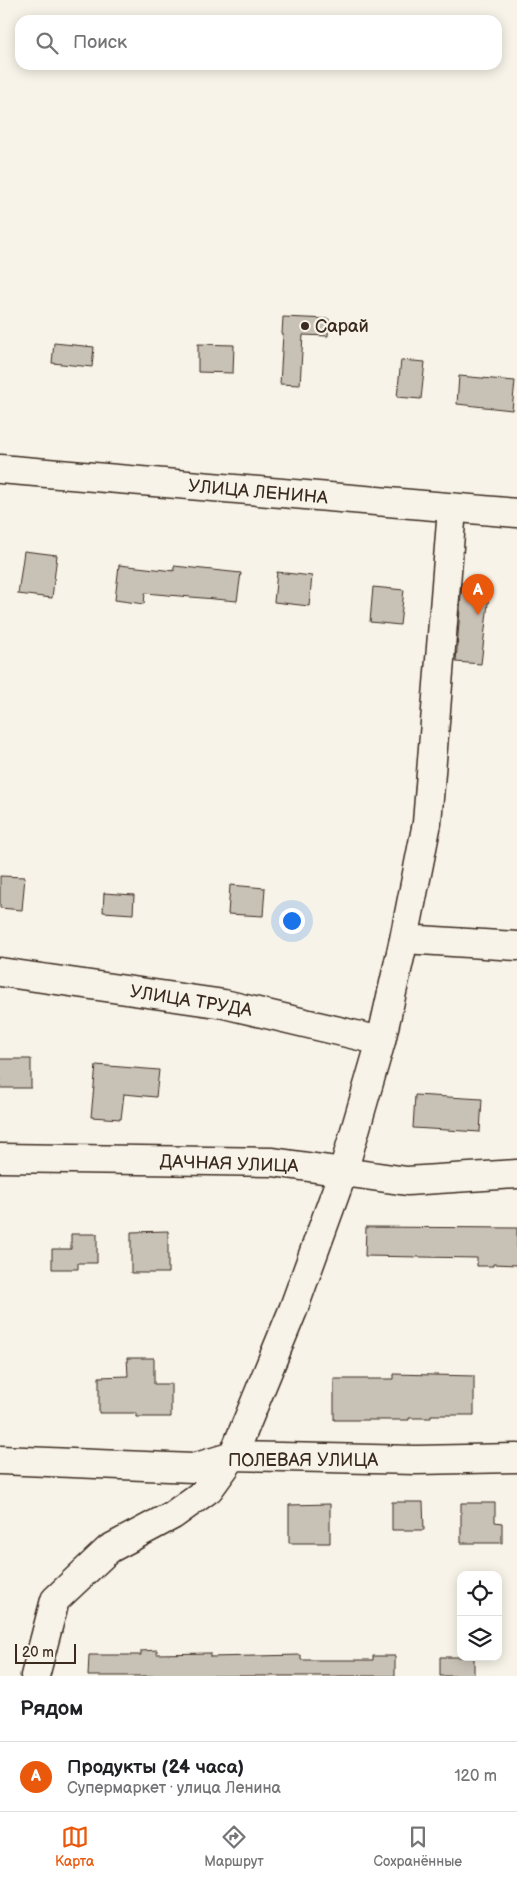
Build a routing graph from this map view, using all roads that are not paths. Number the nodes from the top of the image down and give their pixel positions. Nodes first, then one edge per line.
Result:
1 (0, 470) edge
2 (452, 509) junction
3 (517, 513) edge
4 (404, 939) junction
5 (517, 946) edge
6 (0, 972) edge
7 (381, 1041) junction
8 (0, 1158) edge
9 (343, 1172) junction
10 (517, 1174) edge
11 (233, 1456) junction
12 (517, 1458) edge
13 (0, 1460) edge
14 (35, 1676) edge

1 - 2 street, УЛИЦА ЛЕНИНА
2 - 3 street, УЛИЦА ЛЕНИНА
2 - 4 street
4 - 5 street
4 - 7 street
6 - 7 street, УЛИЦА ТРУДА
7 - 9 street
8 - 9 street, ДАЧНАЯ УЛИЦА
9 - 10 street, ДАЧНАЯ УЛИЦА
9 - 11 street
11 - 12 street, ПОЛЕВАЯ УЛИЦА
11 - 13 street, ПОЛЕВАЯ УЛИЦА
11 - 14 street

